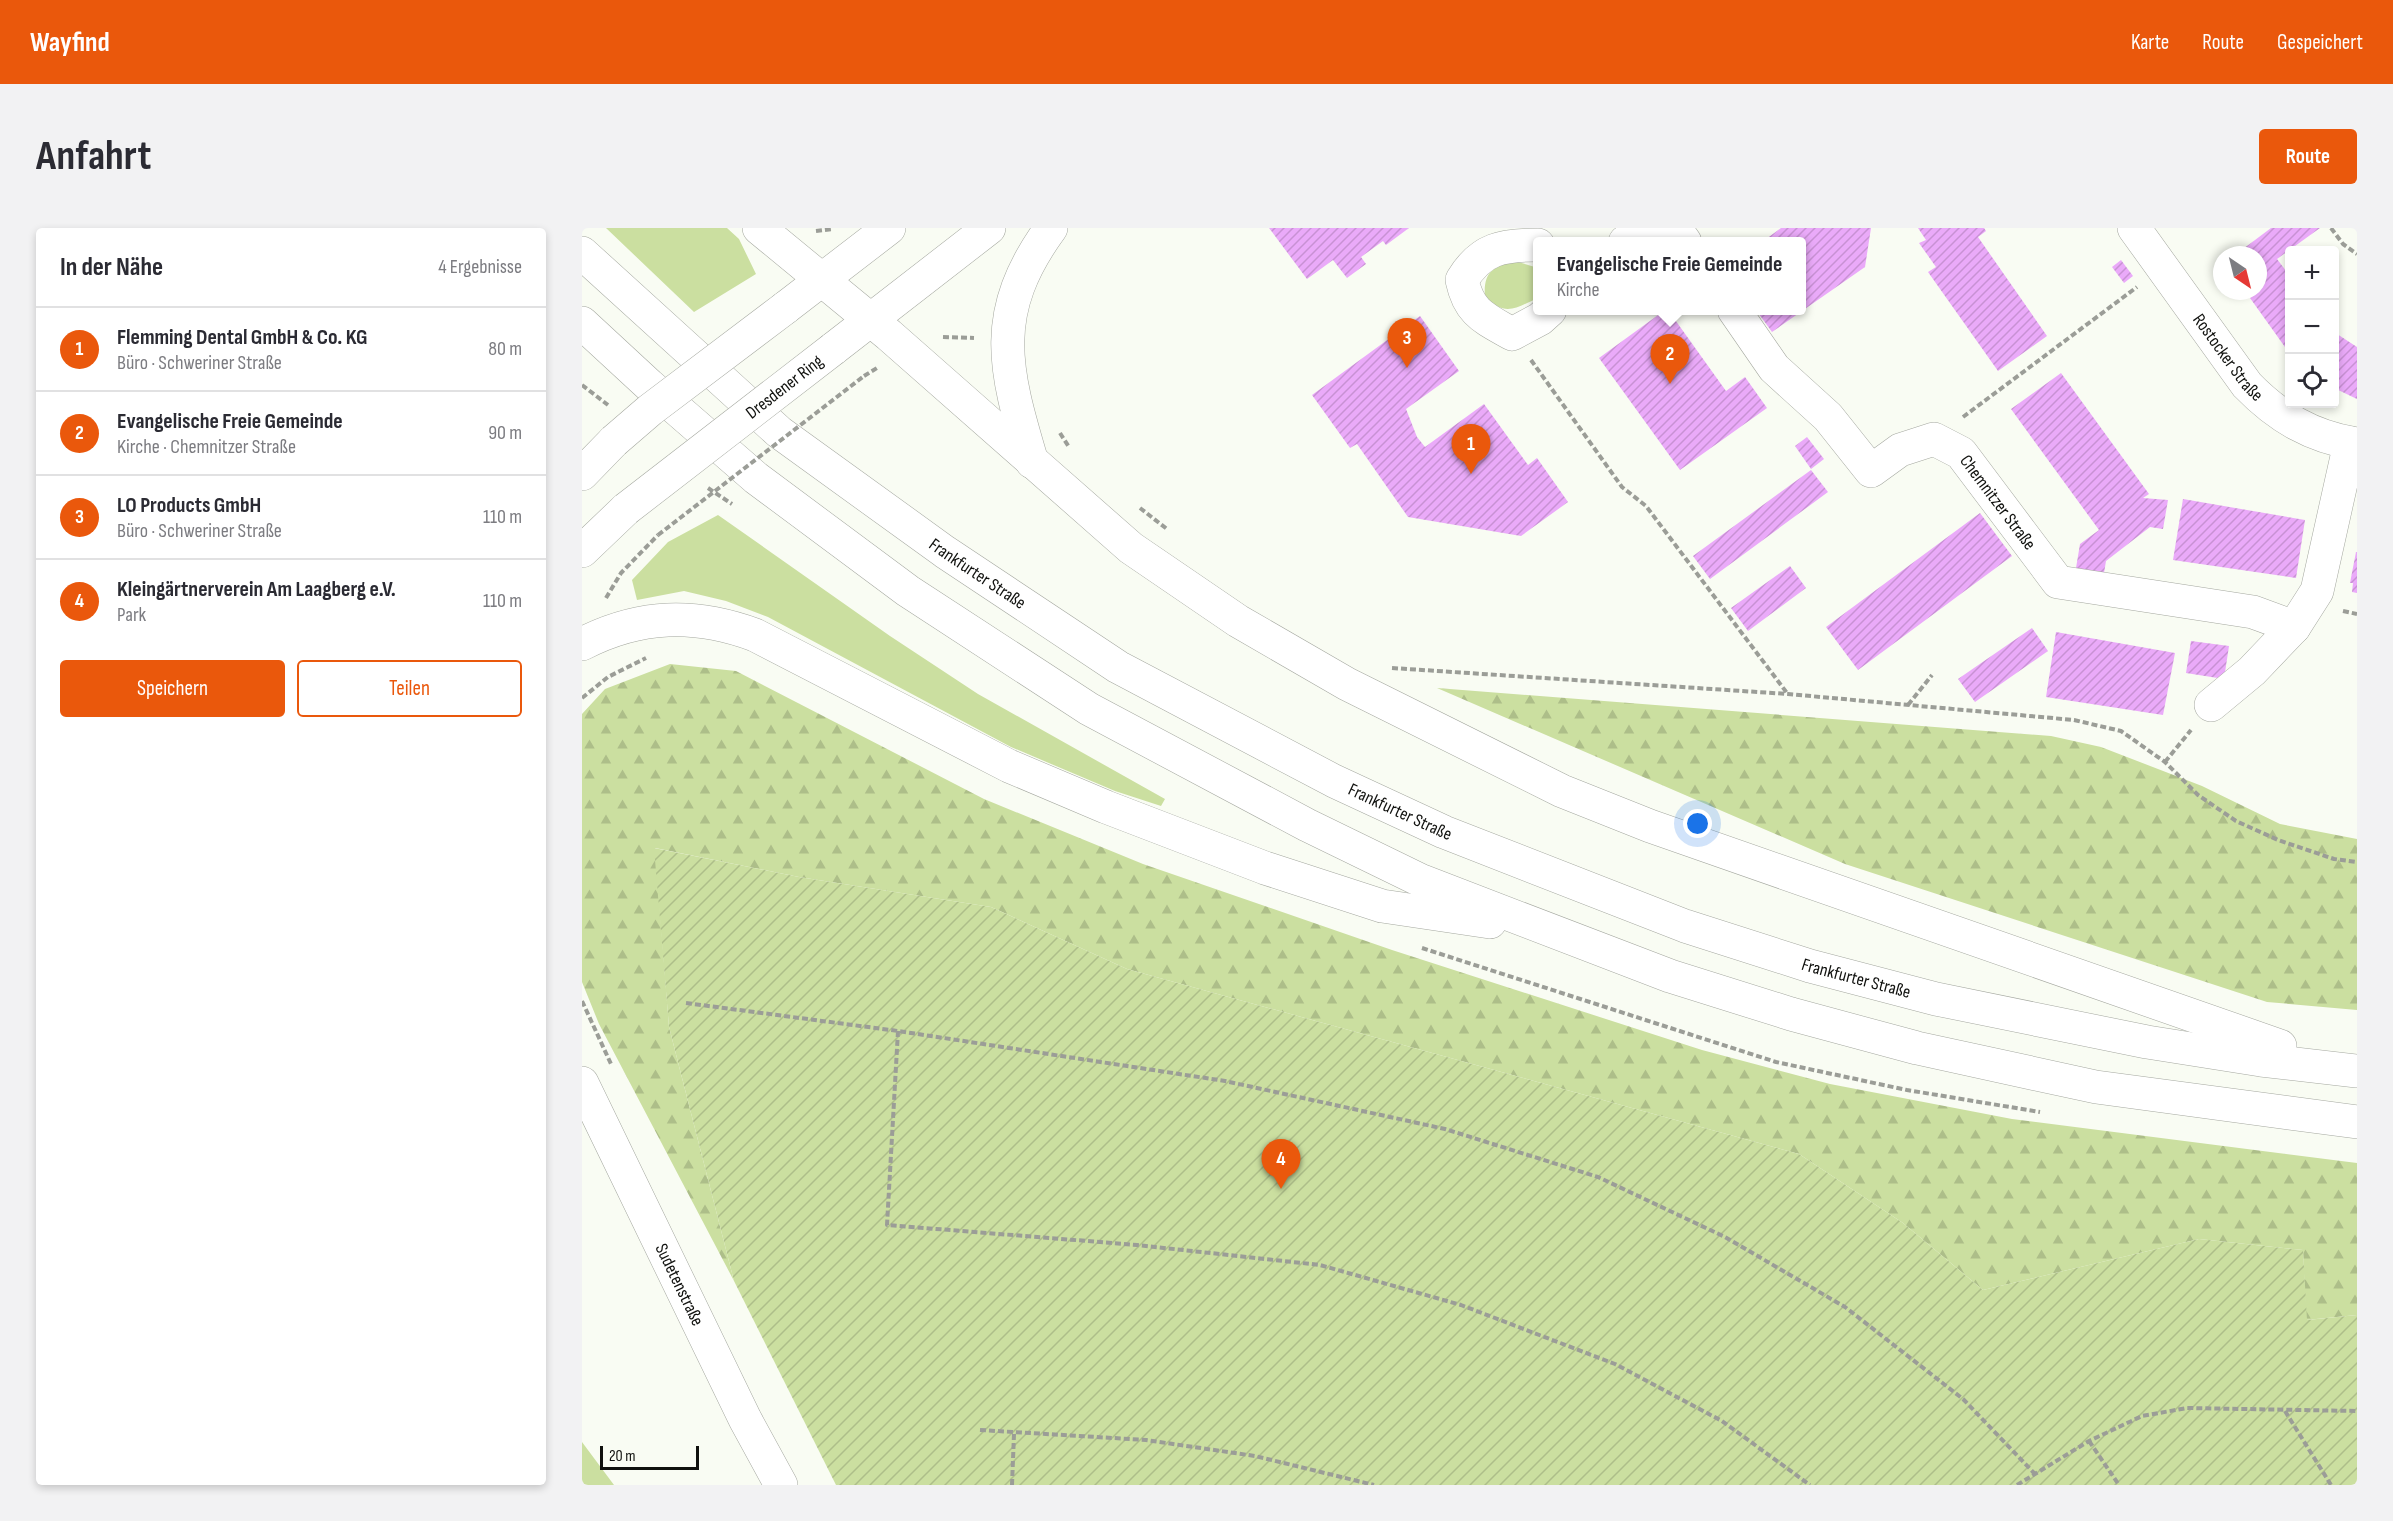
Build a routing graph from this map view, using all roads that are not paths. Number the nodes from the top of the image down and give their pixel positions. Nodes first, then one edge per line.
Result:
1 (759, 228) edge
2 (889, 228) edge
3 (989, 228) edge
4 (1051, 228) edge
5 (1654, 228) edge
6 (2134, 228) edge
7 (1635, 237) edge
8 (1533, 245) edge
9 (582, 253) edge
10 (822, 279) junction
11 (1544, 315) edge
12 (1737, 315) edge
13 (871, 320) junction
14 (582, 322) edge
15 (614, 441) junction
16 (2353, 443) edge
17 (582, 453) edge
18 (1032, 462) junction
19 (582, 474) edge
20 (582, 551) edge
21 (2294, 627) junction
22 (582, 644) edge
23 (2211, 705) road end
24 (1541, 929) junction
25 (2357, 1069) edge
26 (582, 1083) edge
27 (2357, 1122) edge
28 (781, 1485) edge

1 - 10 street
2 - 10 street
3 - 13 street, Dresdener Ring
4 - 18 street
5 - 7 street
6 - 16 street, Rostocker Straße
8 - 11 street
9 - 25 street, Frankfurter Straße
10 - 13 street
10 - 15 street, bridge
12 - 21 street, Chemnitzer Straße
13 - 18 street
13 - 20 street, Dresdener Ring, bridge
14 - 24 street
15 - 17 street
15 - 19 street
16 - 21 street
18 - 25 street
21 - 23 street
22 - 24 street
24 - 27 street
26 - 28 street, Sudetenstraße

